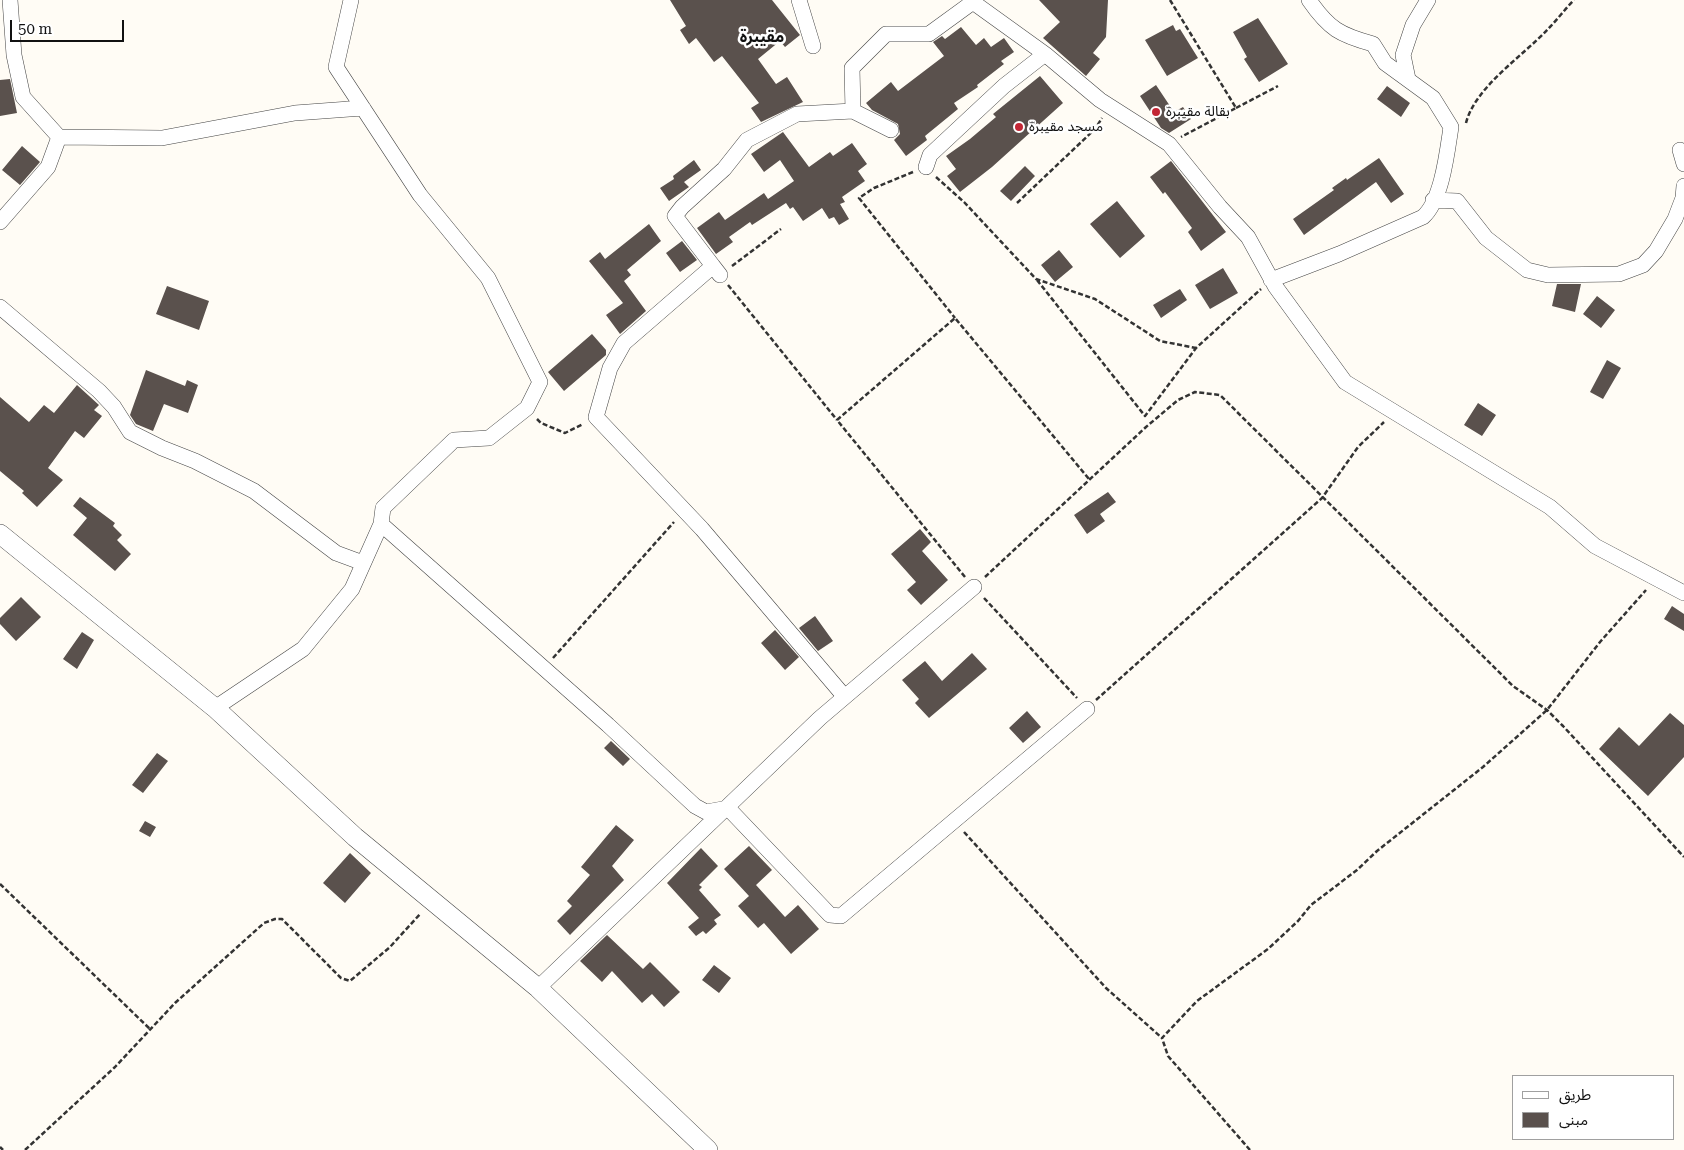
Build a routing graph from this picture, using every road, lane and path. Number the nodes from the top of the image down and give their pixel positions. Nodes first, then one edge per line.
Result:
1 (10, 0) edge
2 (352, 0) edge
3 (799, 0) edge
4 (1170, 0) edge
5 (1309, 0) edge
6 (1428, 0) edge
7 (1574, 0) edge
8 (972, 1) edge
9 (813, 46) dead end
10 (1045, 54) junction
11 (1408, 79) junction
12 (1278, 86) dead end
13 (1110, 107) junction
14 (363, 108) junction
15 (1236, 108) junction
16 (853, 111) junction
17 (1466, 125) dead end
18 (891, 130) dead end
19 (58, 137) junction
20 (1169, 144) junction
21 (926, 167) junction
22 (1684, 186) edge
23 (1433, 200) junction
24 (1017, 203) dead end
25 (0, 222) edge
26 (781, 229) dead end
27 (716, 270) junction
28 (1036, 279) junction
29 (1271, 280) junction
30 (0, 307) edge
31 (956, 318) junction
32 (1196, 348) junction
33 (527, 408) junction
34 (1395, 411) junction
35 (596, 418) junction
36 (837, 420) junction
37 (1089, 480) junction
38 (1322, 498) junction
39 (685, 511) junction
40 (381, 524) junction
41 (0, 534) edge
42 (363, 564) junction
43 (1657, 578) junction
44 (974, 587) junction
45 (1684, 592) edge
46 (546, 670) junction
47 (844, 696) junction
48 (215, 708) junction
49 (1087, 709) junction
50 (1547, 710) junction
51 (728, 808) junction
52 (955, 821) junction
53 (1684, 856) edge
54 (0, 884) edge
55 (433, 901) junction
56 (538, 988) junction
57 (151, 1030) junction
58 (1162, 1038) junction
59 (0, 1147) edge
60 (3, 1150) edge
61 (25, 1150) edge
62 (708, 1150) edge
63 (1250, 1150) edge

1 - 19 street
2 - 14 street
3 - 9 street
4 - 15 path
5 - 11 street
6 - 11 street
7 - 17 path
8 - 10 street
8 - 16 street
10 - 13 street
10 - 21 street
11 - 23 street
12 - 15 path
13 - 20 street
13 - 24 path
14 - 19 street
14 - 33 street
15 - 20 path
16 - 18 street
16 - 27 street
19 - 25 street
20 - 29 street
21 - 28 path
21 - 31 path
22 - 23 street
23 - 29 street
26 - 27 path
27 - 35 street
27 - 36 path
28 - 32 path
28 - 32 path
29 - 32 path
29 - 34 street
30 - 42 street
31 - 36 path
31 - 37 path
33 - 35 path
33 - 40 street
34 - 38 path
34 - 43 street
35 - 39 street
36 - 44 path
37 - 38 path
37 - 44 path
38 - 49 path
38 - 50 path
39 - 46 path
39 - 47 street
40 - 42 street
40 - 46 street
41 - 48 street
42 - 48 street
43 - 45 street
43 - 50 path
44 - 47 street
44 - 49 path
46 - 51 street
47 - 51 street
48 - 55 street
49 - 52 street
50 - 53 path
50 - 58 path
51 - 52 street
51 - 56 street
52 - 58 path
54 - 57 path
55 - 56 street
55 - 57 path
56 - 62 street
57 - 61 path
58 - 63 path
59 - 60 path

